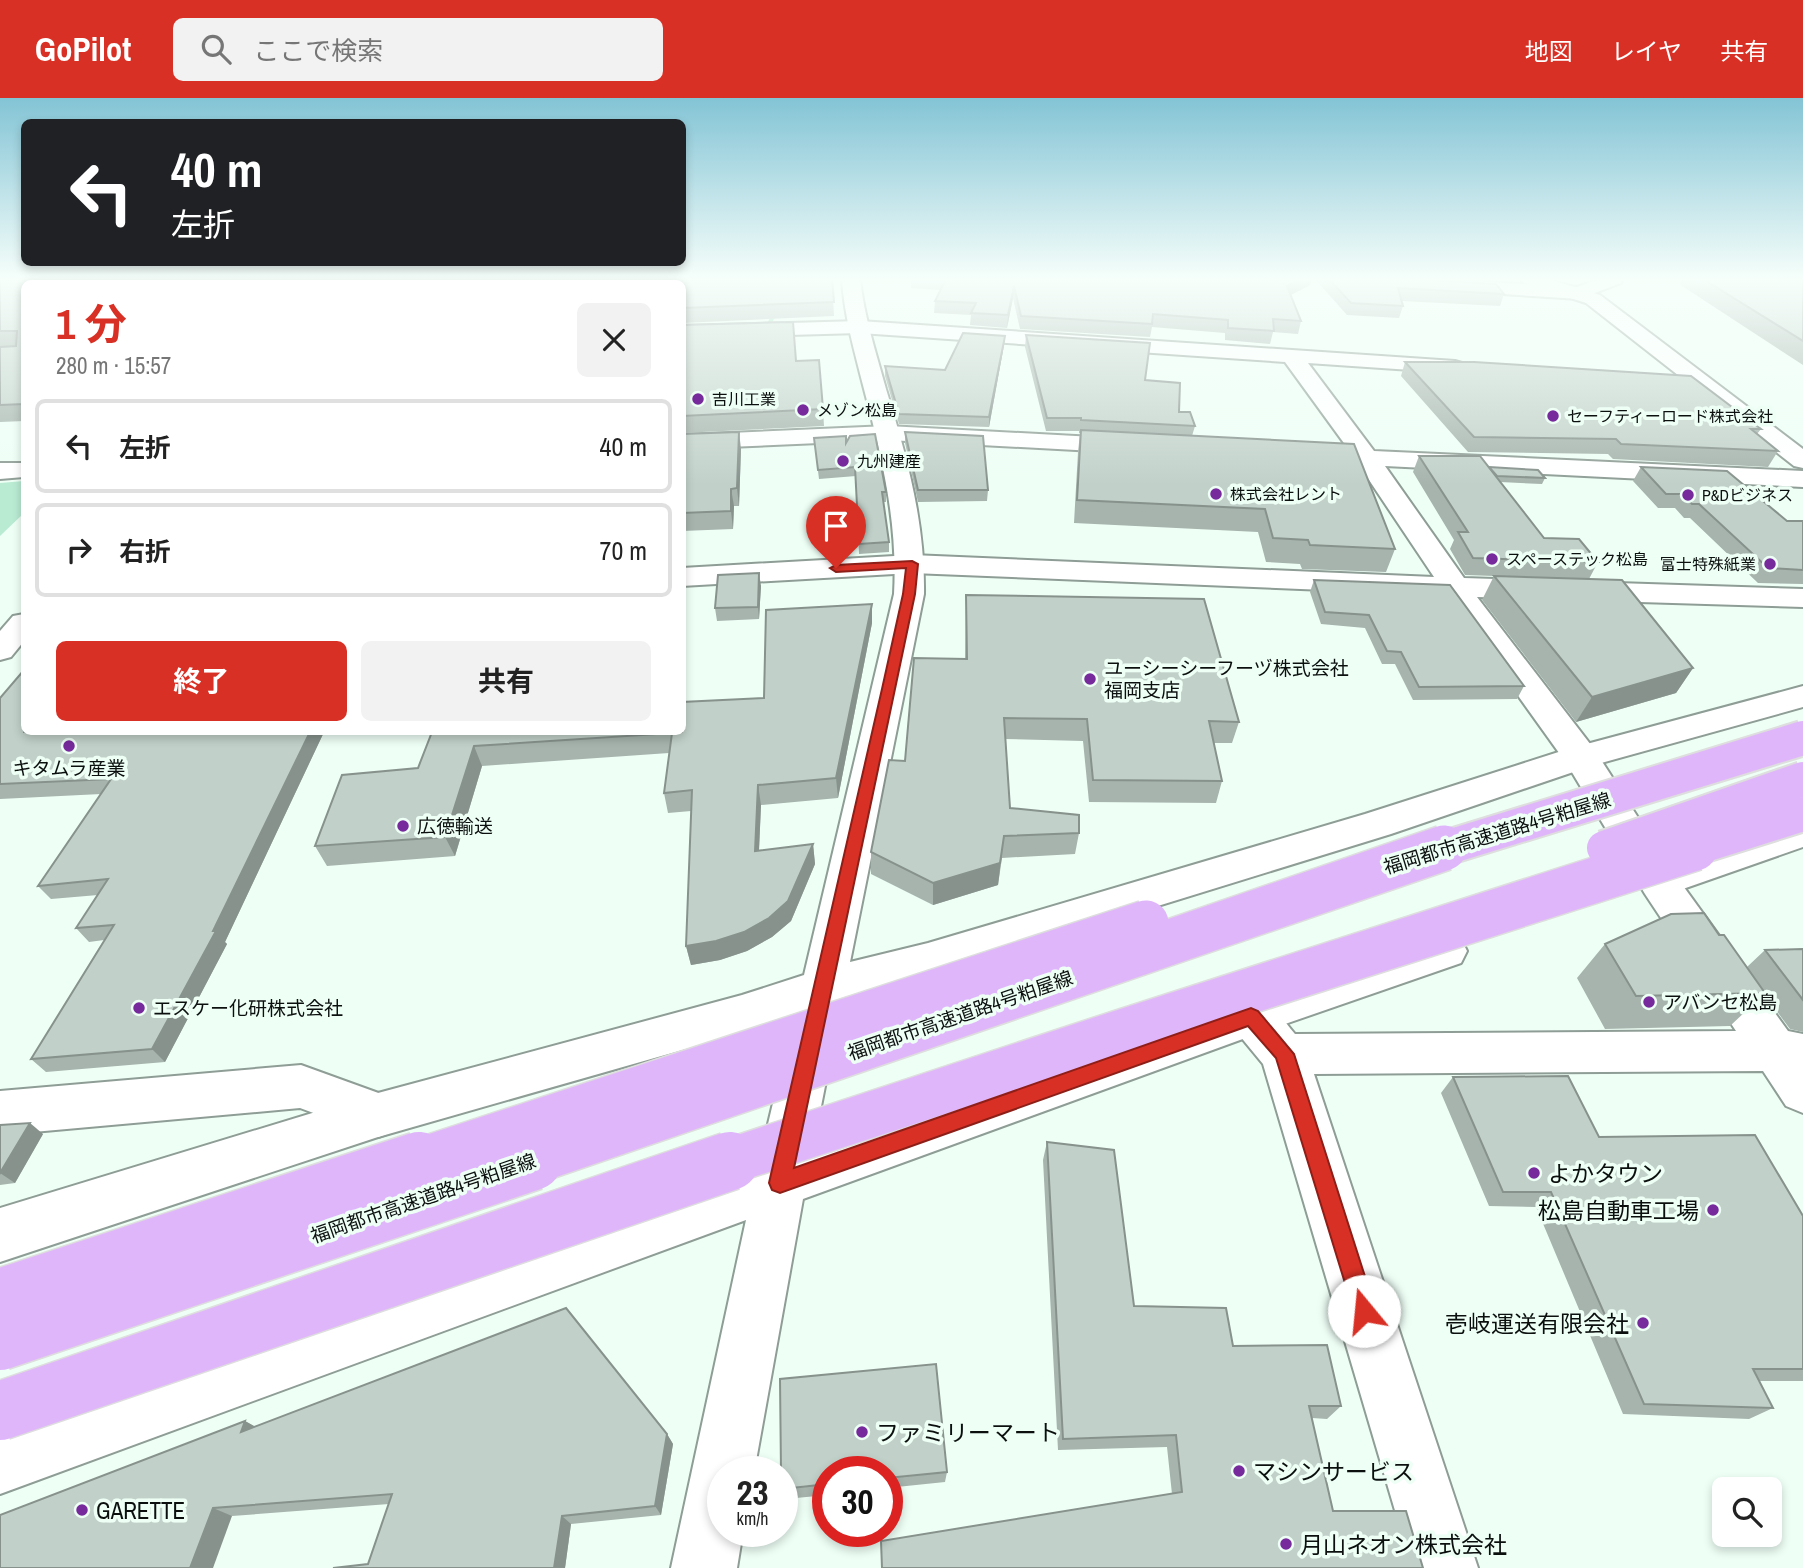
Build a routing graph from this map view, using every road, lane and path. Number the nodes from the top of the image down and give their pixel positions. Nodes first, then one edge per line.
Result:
1 (865, 348) edge
2 (1157, 348) edge
3 (1657, 348) edge
4 (1292, 357) junction
5 (1469, 368) edge
6 (1661, 380) edge
7 (1702, 382) junction
8 (888, 433) junction
9 (686, 442) edge
10 (1148, 447) edge
11 (1285, 453) edge
12 (1367, 458) junction
13 (1803, 461) edge
14 (21, 470) edge
15 (0, 471) edge
16 (1803, 479) edge
17 (912, 564) junction
18 (686, 577) edge
19 (1455, 587) junction
20 (1803, 598) edge
21 (21, 613) edge
22 (0, 614) edge
23 (21, 627) edge
24 (0, 650) edge
25 (1803, 696) edge
26 (1803, 720) edge
27 (1803, 738) edge
28 (1581, 757) junction
29 (1803, 779) edge
30 (1803, 814) edge
31 (1803, 832) edge
32 (1604, 848) dead end
33 (1659, 883) junction
34 (823, 987) junction
35 (1268, 1035) junction
36 (1789, 1051) edge
37 (1803, 1091) edge
38 (0, 1113) edge
39 (378, 1115) junction
40 (780, 1183) junction
41 (0, 1234) edge
42 (0, 1298) edge
43 (0, 1341) edge
44 (0, 1411) edge
45 (0, 1463) edge
46 (704, 1568) edge
47 (1445, 1568) edge

1 - 8 street
2 - 4 street
3 - 7 street
4 - 5 street
4 - 12 street
6 - 7 street
7 - 13 street
8 - 9 street
8 - 10 street
8 - 17 street
11 - 12 street
12 - 16 street
12 - 19 street
14 - 15 street
17 - 18 street
17 - 19 street
17 - 34 street
19 - 20 street
19 - 28 street
21 - 22 street
23 - 24 street
25 - 28 street
26 - 42 highway, bridge
27 - 43 highway, 福岡都市高速道路4号粕屋線, bridge
28 - 33 street
28 - 34 street
29 - 32 highway, bridge
30 - 44 highway, bridge
31 - 33 street
33 - 35 street
33 - 36 street
34 - 39 street
34 - 40 street
35 - 36 street
35 - 40 street
35 - 47 street
36 - 37 street
38 - 39 street
39 - 41 street
40 - 45 street
40 - 46 street

